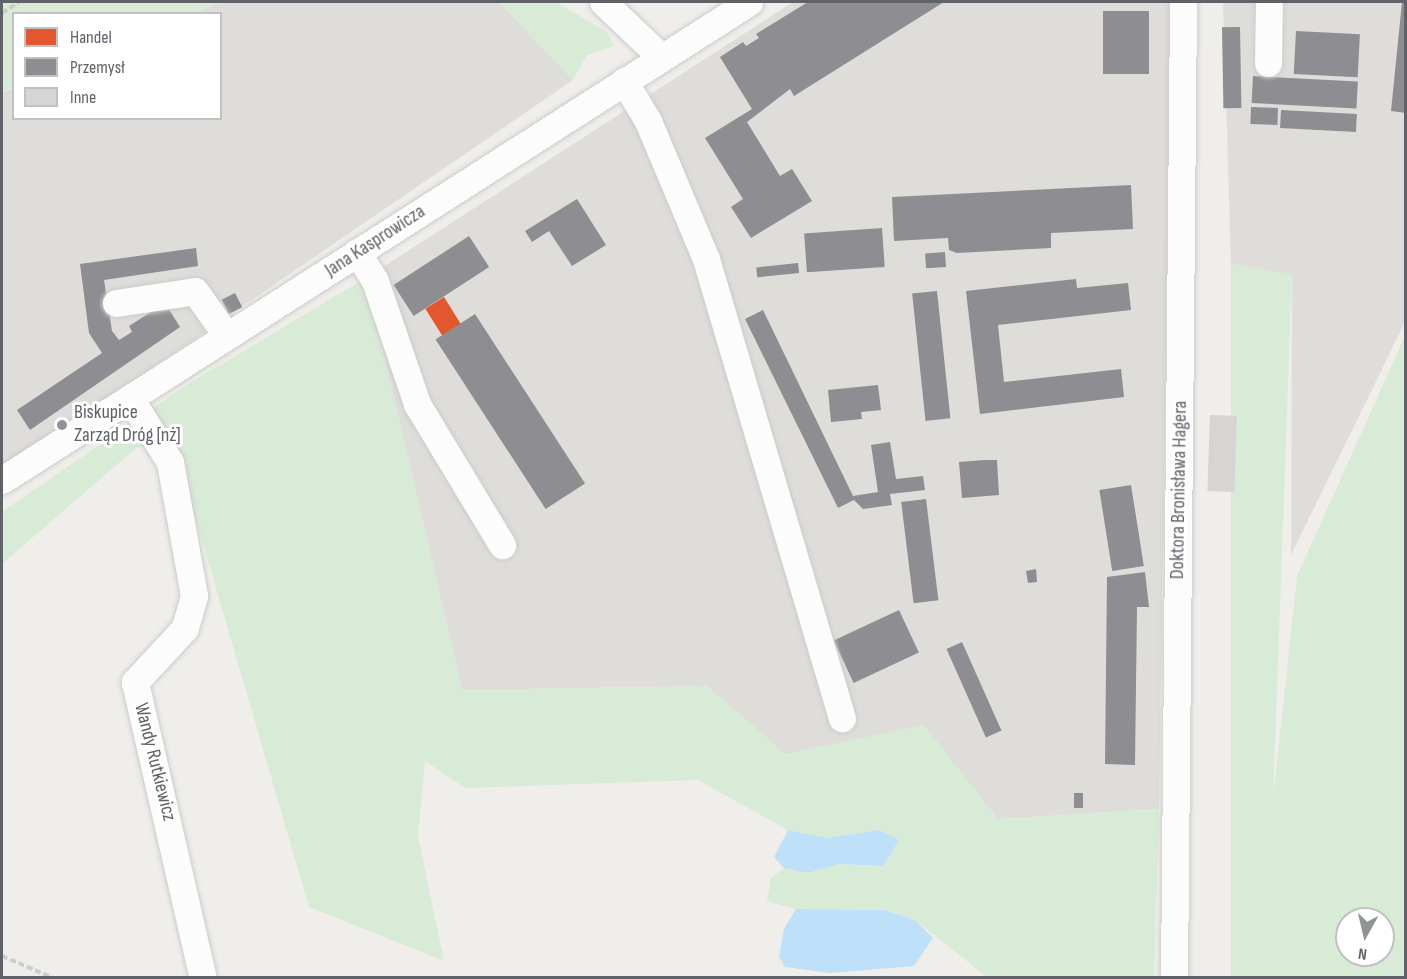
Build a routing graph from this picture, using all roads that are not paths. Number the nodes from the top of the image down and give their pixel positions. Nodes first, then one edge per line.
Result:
1 (603, 2) edge
2 (749, 2) edge
3 (1183, 2) edge
4 (1269, 2) edge
5 (661, 57) junction
6 (1268, 63) dead end
7 (624, 81) junction
8 (357, 252) junction
9 (116, 303) dead end
10 (227, 336) junction
11 (130, 398) junction
12 (4, 473) edge
13 (502, 545) dead end
14 (842, 718) dead end
15 (203, 978) edge
16 (1174, 978) edge

1 - 5 street
2 - 5 street, Jana Kasprowicza
3 - 16 street, Doktora Bronisława Hagera
4 - 6 street
5 - 7 street, Jana Kasprowicza
7 - 8 street, Jana Kasprowicza
7 - 14 street
8 - 10 street, Jana Kasprowicza
8 - 13 street
9 - 10 street
10 - 11 street, Jana Kasprowicza
11 - 12 street, Jana Kasprowicza
11 - 15 street, Wandy Rutkiewicz

